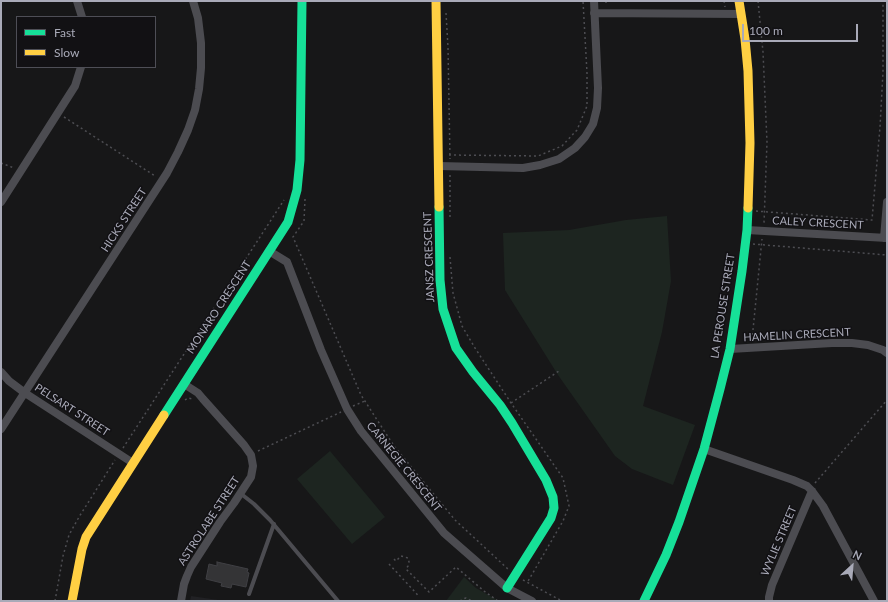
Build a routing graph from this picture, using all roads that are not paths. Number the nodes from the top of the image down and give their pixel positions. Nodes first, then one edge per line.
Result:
1 (76, 1) edge
2 (193, 1) edge
3 (302, 1) edge
4 (436, 1) edge
5 (594, 1) edge
6 (739, 1) edge
7 (594, 13) junction
8 (741, 14) junction
9 (82, 16) edge
10 (81, 68) edge
11 (438, 166) junction
12 (1, 202) edge
13 (887, 202) edge
14 (747, 230) junction
15 (886, 238) edge
16 (269, 251) junction
17 (730, 349) junction
18 (887, 353) edge
19 (1, 372) edge
20 (184, 384) junction
21 (25, 393) junction
22 (1, 429) edge
23 (704, 449) junction
24 (133, 463) junction
25 (811, 490) junction
26 (240, 493) junction
27 (274, 524) junction
28 (507, 588) junction
29 (249, 594) dead end
30 (72, 601) edge
31 (182, 601) edge
32 (338, 601) edge
33 (532, 601) edge
34 (644, 601) edge
35 (769, 601) edge
36 (874, 601) edge

1 - 9 street
2 - 21 street, HICKS STREET
3 - 16 street, MONARO CRESCENT
4 - 11 street, JANSZ CRESCENT
5 - 7 street
6 - 8 street, LA PEROUSE STREET
7 - 8 street
7 - 11 street
8 - 14 street, LA PEROUSE STREET
10 - 12 street
11 - 28 street, JANSZ CRESCENT
13 - 15 street
14 - 15 street, CALEY CRESCENT
14 - 17 street, LA PEROUSE STREET
16 - 20 street, MONARO CRESCENT
16 - 28 street, CARNEGIE CRESCENT
17 - 18 street, HAMELIN CRESCENT
17 - 23 street, LA PEROUSE STREET
19 - 21 street, PELSART STREET
20 - 24 street, MONARO CRESCENT
20 - 26 street, ASTROLABE STREET
21 - 22 street, HICKS STREET
21 - 24 street, PELSART STREET
23 - 25 street
23 - 34 street, LA PEROUSE STREET
24 - 30 street, MONARO CRESCENT
25 - 35 street, WYLIE STREET
25 - 36 street
26 - 27 lane
26 - 31 street, ASTROLABE STREET
27 - 29 lane
27 - 32 lane
28 - 33 street, CARNEGIE CRESCENT

